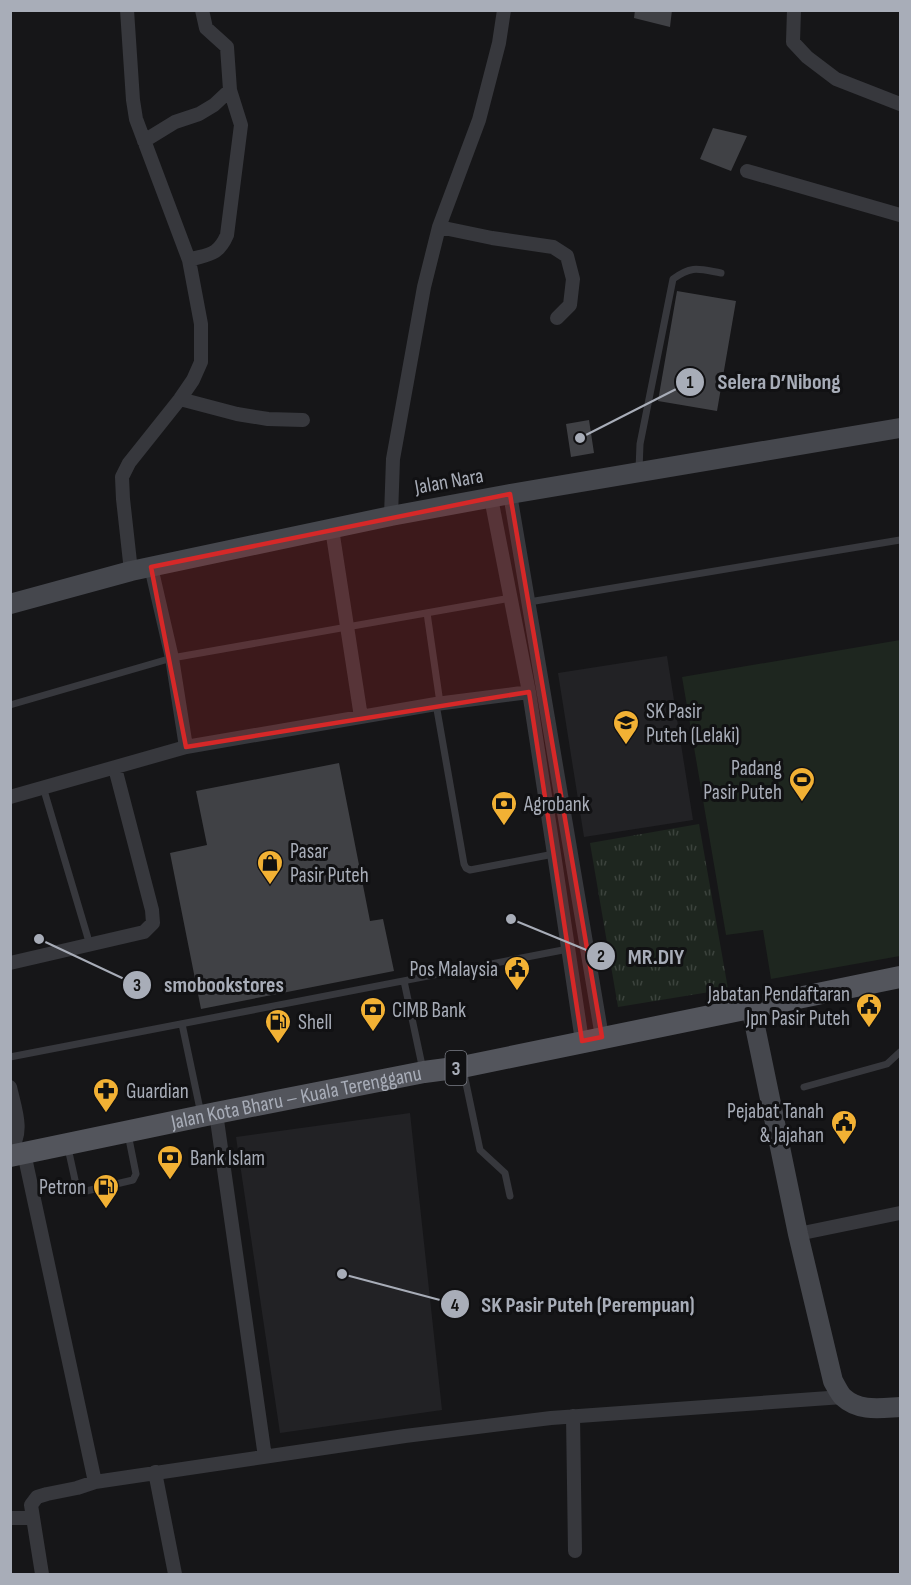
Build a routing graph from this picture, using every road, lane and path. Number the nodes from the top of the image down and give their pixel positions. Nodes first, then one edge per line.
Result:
1 (127, 10) edge
2 (202, 10) edge
3 (504, 10) edge
4 (794, 10) edge
5 (230, 90) junction
6 (900, 104) edge
7 (144, 141) junction
8 (747, 171) dead end
9 (900, 215) edge
10 (439, 227) junction
11 (189, 260) junction
12 (721, 273) dead end
13 (557, 318) dead end
14 (180, 399) junction
15 (303, 420) dead end
16 (900, 428) edge
17 (639, 472) junction
18 (501, 496) junction
19 (391, 516) junction
20 (332, 529) junction
21 (900, 540) edge
22 (151, 567) junction
23 (131, 571) junction
24 (511, 598) junction
25 (529, 602) junction
26 (10, 604) edge
27 (427, 613) junction
28 (347, 627) junction
29 (172, 658) junction
30 (529, 692) junction
31 (438, 704) junction
32 (10, 705) edge
33 (361, 717) junction
34 (186, 747) junction
35 (115, 768) junction
36 (43, 787) junction
37 (10, 797) edge
38 (554, 854) junction
39 (90, 945) junction
40 (568, 949) junction
41 (10, 963) edge
42 (900, 977) edge
43 (404, 981) junction
44 (752, 1007) junction
45 (182, 1024) junction
46 (592, 1039) junction
47 (900, 1052) edge
48 (10, 1057) edge
49 (462, 1067) junction
50 (424, 1072) junction
51 (10, 1087) edge
52 (804, 1087) dead end
53 (209, 1115) junction
54 (127, 1131) junction
55 (67, 1144) junction
56 (15, 1152) edge
57 (510, 1196) dead end
58 (900, 1213) edge
59 (798, 1234) junction
60 (843, 1397) junction
61 (900, 1407) edge
62 (573, 1416) junction
63 (265, 1457) junction
64 (155, 1472) junction
65 (95, 1482) junction
66 (10, 1518) edge
67 (33, 1518) junction
68 (575, 1551) dead end
69 (42, 1575) edge
70 (175, 1575) edge

1 - 7 street
2 - 5 street
3 - 10 street
4 - 6 street
5 - 7 street
5 - 11 street
7 - 11 street
8 - 9 street
10 - 13 street
10 - 19 street
11 - 14 street
12 - 17 lane
14 - 15 street
14 - 23 street
16 - 17 main road, Jalan Nara
17 - 18 main road, Jalan Nara
18 - 19 main road, Jalan Nara
18 - 24 street
18 - 25 street
19 - 20 main road, Jalan Nara
20 - 22 main road, Jalan Nara
20 - 28 street
21 - 25 lane
22 - 23 main road, Jalan Nara
22 - 29 street
23 - 26 main road, Jalan Nara
24 - 27 lane
24 - 30 street
25 - 46 street
27 - 28 lane
27 - 31 lane
28 - 29 lane
28 - 33 street
29 - 32 lane
29 - 34 street
30 - 31 street
30 - 38 street
31 - 33 street
31 - 38 lane
33 - 34 street
34 - 35 street
35 - 36 street
35 - 39 street
36 - 37 street
36 - 39 lane
38 - 40 street
39 - 41 street
40 - 43 lane
40 - 46 street
42 - 44 main road, Jalan Kota Bharu – Kuala Terengganu / 3
43 - 45 lane
43 - 50 lane
44 - 46 main road, Jalan Kota Bharu – Kuala Terengganu / 3
44 - 59 main road
45 - 48 lane
45 - 53 lane
46 - 49 main road, Jalan Kota Bharu – Kuala Terengganu / 3
47 - 52 lane
49 - 50 main road, Jalan Kota Bharu – Kuala Terengganu / 3
49 - 57 lane
50 - 53 main road, Jalan Kota Bharu – Kuala Terengganu / 3
51 - 56 street
53 - 54 main road, Jalan Kota Bharu – Kuala Terengganu / 3
53 - 63 street
54 - 55 main road, Jalan Kota Bharu – Kuala Terengganu / 3
54 - 55 lane
55 - 56 main road, Jalan Kota Bharu – Kuala Terengganu / 3
56 - 65 street
58 - 59 street
59 - 60 main road
60 - 61 main road
60 - 62 street
62 - 63 street
62 - 68 street
63 - 64 street
64 - 65 street
64 - 70 street
65 - 67 street
66 - 67 street
67 - 69 street

